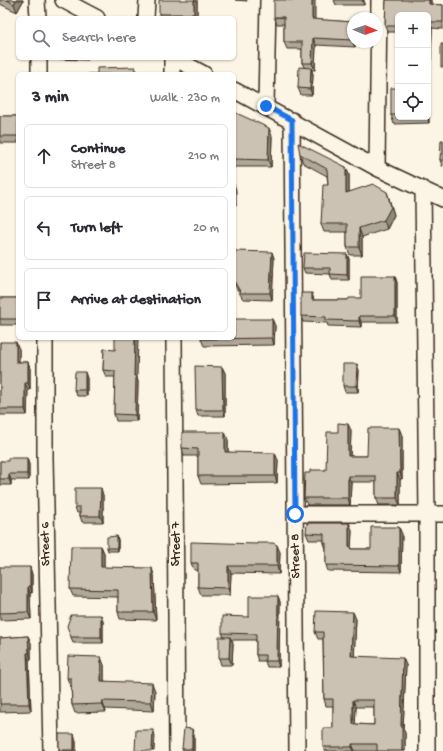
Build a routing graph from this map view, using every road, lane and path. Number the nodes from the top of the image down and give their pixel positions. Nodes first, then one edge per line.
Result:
1 (38, 0) edge
2 (62, 0) edge
3 (146, 0) edge
4 (268, 0) edge
5 (379, 0) edge
6 (38, 16) edge
7 (93, 16) edge
8 (146, 16) edge
9 (39, 60) edge
10 (173, 60) edge
11 (177, 60) edge
12 (39, 72) edge
13 (172, 72) edge
14 (200, 72) edge
15 (236, 91) edge
16 (266, 106) junction
17 (292, 120) junction
18 (377, 168) junction
19 (423, 189) junction
20 (443, 199) edge
21 (45, 340) edge
22 (174, 340) edge
23 (295, 514) junction
24 (427, 514) junction
25 (443, 514) edge
26 (51, 751) edge
27 (177, 751) edge
28 (298, 751) edge
29 (426, 751) edge

1 - 6 street
2 - 7 street
3 - 8 street
4 - 16 street
5 - 18 street
9 - 12 street
10 - 13 street
11 - 14 street
15 - 16 street
16 - 17 street
17 - 18 street
17 - 23 street, Street 8
18 - 19 street
19 - 20 street
19 - 24 street
21 - 26 street, Street 6
22 - 27 street, Street 7
23 - 24 street
23 - 28 street, Street 8
24 - 25 street
24 - 29 street

